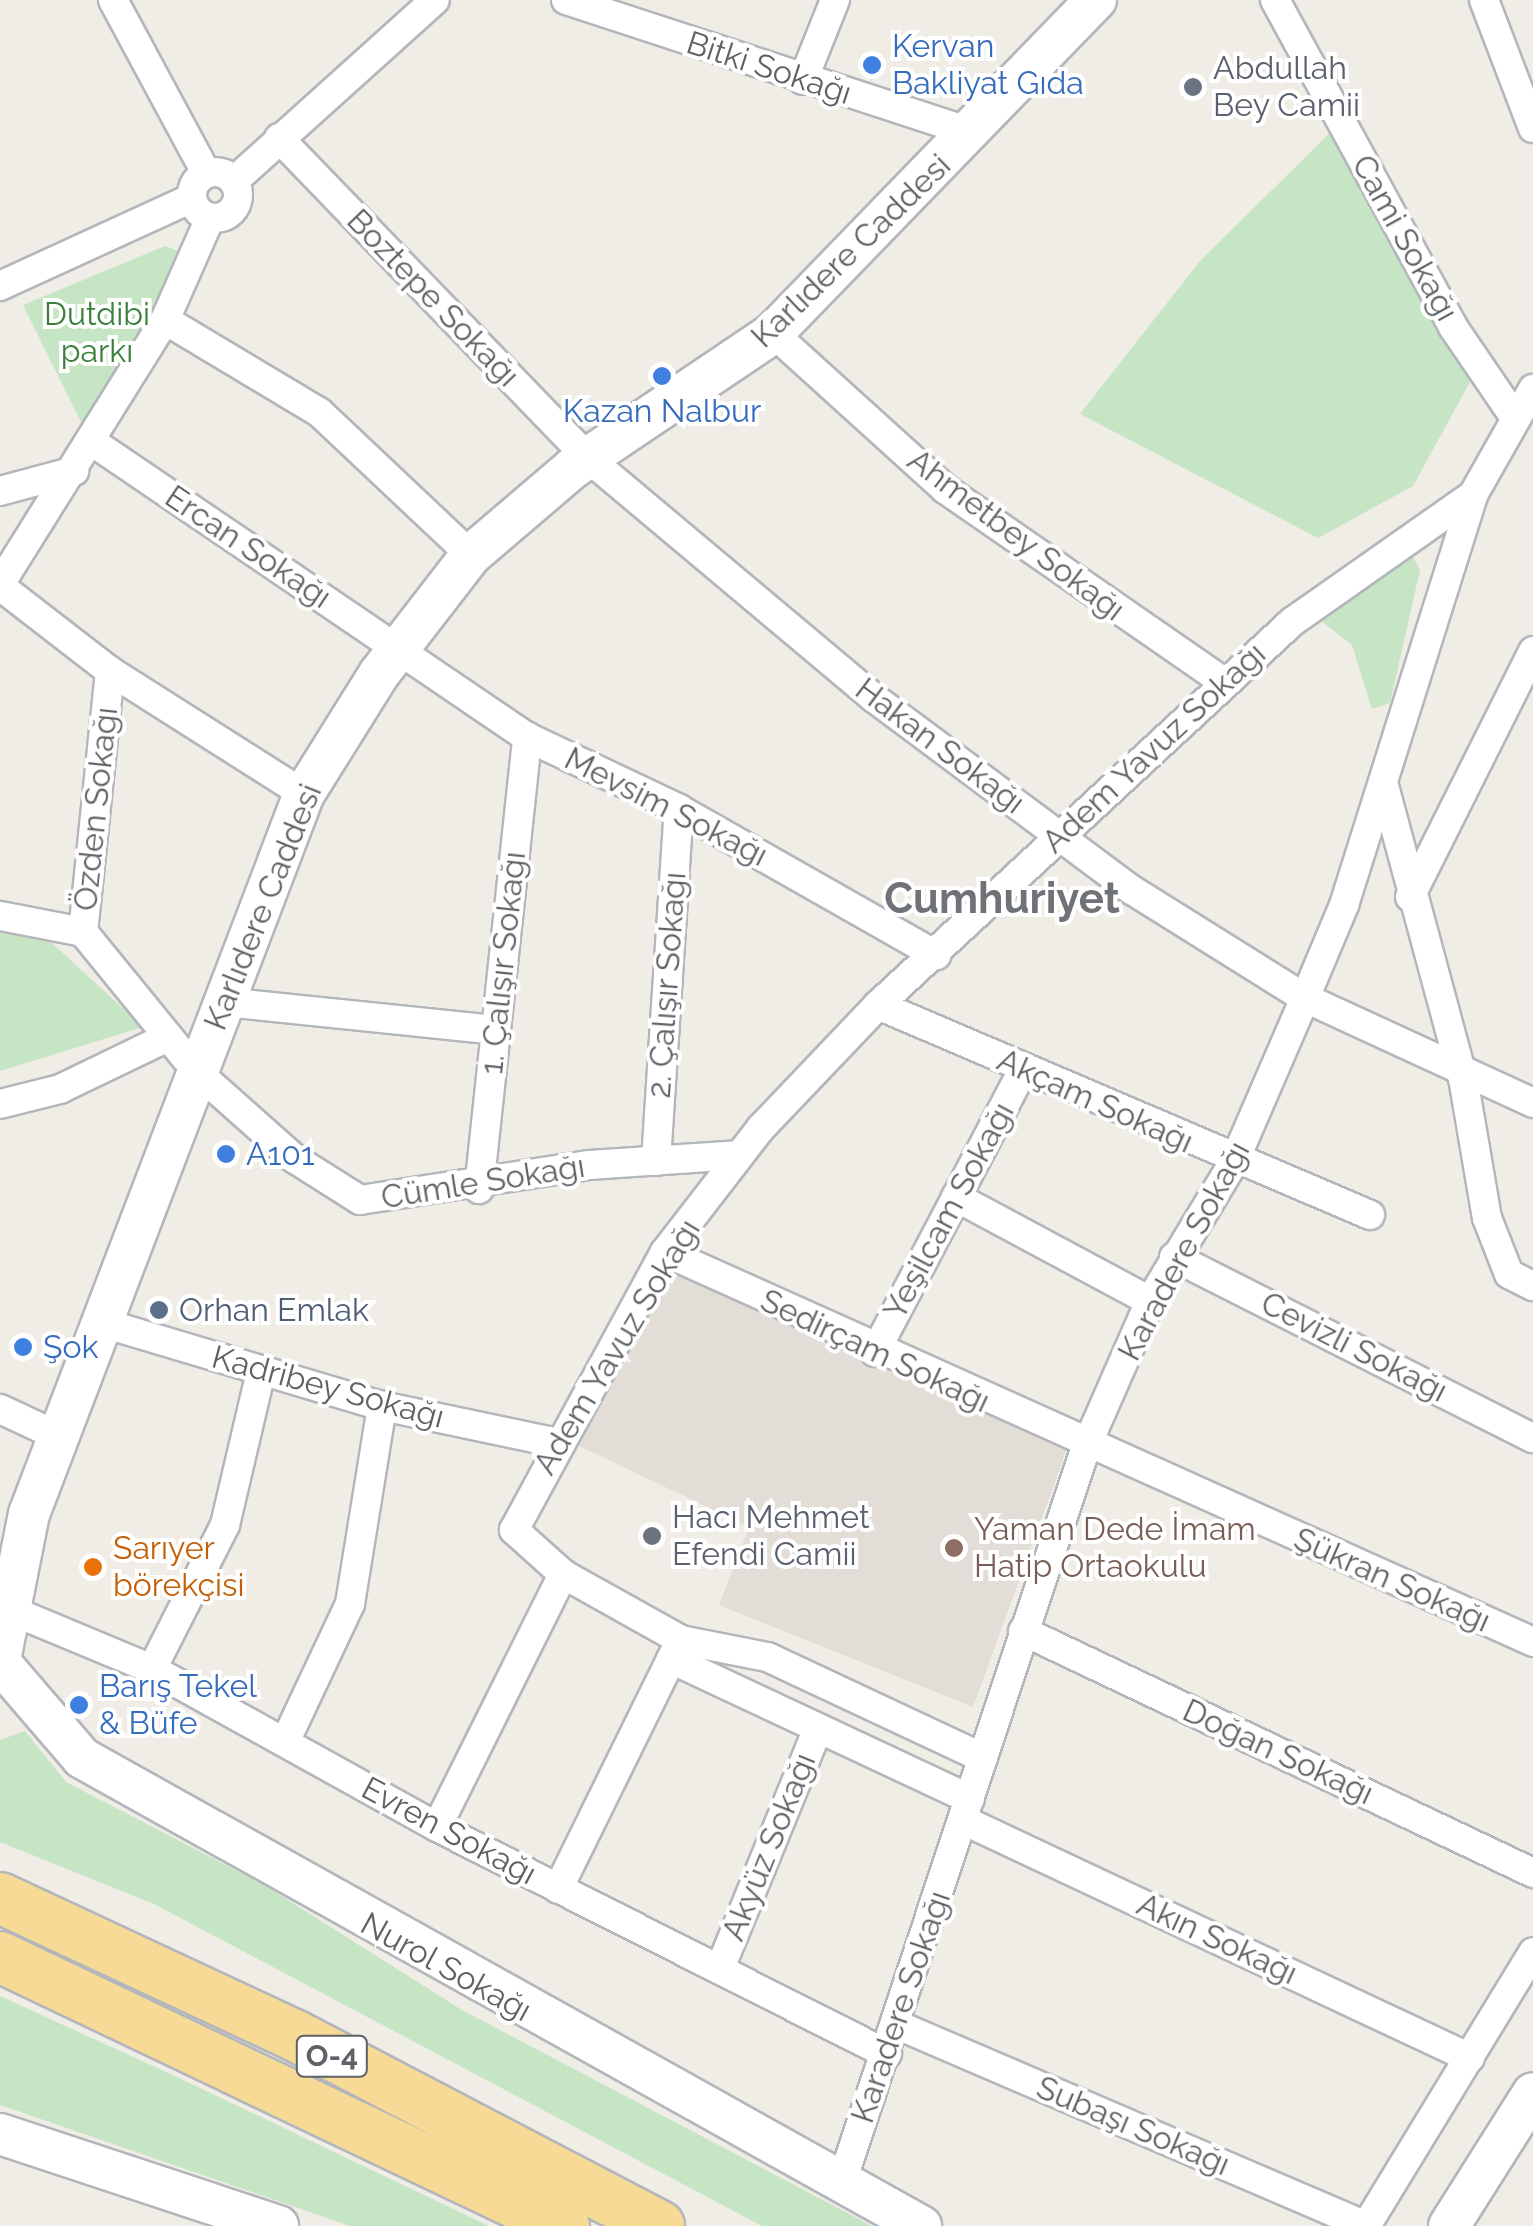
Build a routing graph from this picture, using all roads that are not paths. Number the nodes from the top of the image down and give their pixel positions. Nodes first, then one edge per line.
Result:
1 (113, 0) edge
2 (435, 0) edge
3 (566, 0) edge
4 (835, 0) edge
5 (1096, 0) edge
6 (1275, 0) edge
7 (1484, 0) edge
8 (803, 80) junction
9 (1533, 128) edge
10 (972, 134) junction
11 (279, 138) junction
12 (206, 173) junction
13 (234, 181) junction
14 (201, 208) junction
15 (0, 286) edge
16 (165, 320) junction
17 (773, 333) junction
18 (1533, 389) edge
19 (1515, 418) junction
20 (94, 444) junction
21 (588, 458) junction
22 (74, 471) junction
23 (0, 492) edge
24 (1473, 495) junction
25 (471, 556) junction
26 (0, 585) edge
27 (401, 650) junction
28 (1533, 651) edge
29 (110, 671) junction
30 (1225, 683) junction
31 (527, 737) junction
32 (1384, 786) junction
33 (304, 794) junction
34 (678, 809) junction
35 (1059, 834) junction
36 (1410, 897) junction
37 (0, 916) edge
38 (83, 932) junction
39 (936, 956) junction
40 (1305, 998) junction
41 (224, 1002) junction
42 (878, 1005) junction
43 (496, 1030) junction
44 (168, 1036) junction
45 (1023, 1070) junction
46 (197, 1072) junction
47 (1464, 1078) junction
48 (1533, 1103) edge
49 (0, 1104) edge
50 (738, 1156) junction
51 (656, 1161) junction
52 (1234, 1162) junction
53 (479, 1189) junction
54 (956, 1197) junction
55 (1370, 1215) dead end
56 (666, 1252) junction
57 (1174, 1257) junction
58 (1533, 1286) edge
59 (1150, 1301) junction
60 (102, 1323) junction
61 (874, 1352) junction
62 (262, 1372) junction
63 (382, 1406) junction
64 (0, 1409) edge
65 (58, 1436) junction
66 (1533, 1438) edge
67 (556, 1444) junction
68 (1086, 1447) junction
69 (29, 1514) junction
70 (0, 1541) edge
71 (562, 1574) junction
72 (1023, 1631) junction
73 (1533, 1642) edge
74 (676, 1649) junction
75 (3, 1650) edge
76 (152, 1669) junction
77 (818, 1728) junction
78 (286, 1742) junction
79 (983, 1758) junction
80 (966, 1810) junction
81 (437, 1827) junction
82 (1533, 1874) edge
83 (558, 1888) junction
84 (0, 1898) edge
85 (1533, 1952) edge
86 (0, 1957) edge
87 (720, 1966) junction
88 (900, 2026) junction
89 (887, 2054) junction
90 (1470, 2058) junction
91 (1533, 2093) edge
92 (0, 2134) edge
93 (842, 2180) junction
94 (278, 2226) edge
95 (564, 2226) edge
96 (658, 2226) edge
97 (921, 2226) edge
98 (1366, 2226) edge
99 (1449, 2226) edge

1 - 12 street
2 - 11 street
3 - 8 street, Bitki Sokağı
4 - 8 street
5 - 10 street, Karlıdere Caddesi
6 - 19 street, Cami Sokağı
7 - 9 street
8 - 10 street, Bitki Sokağı
10 - 17 street, Karlıdere Caddesi
11 - 13 street
11 - 21 street, Boztepe Sokağı
12 - 13 street
12 - 14 street
13 - 14 street
14 - 15 street
14 - 16 street
16 - 20 street
16 - 25 street
17 - 21 street, Karlıdere Caddesi
17 - 30 street, Ahmetbey Sokağı
18 - 19 street, Karadere Sokağı
19 - 24 street, Karadere Sokağı
20 - 22 street
20 - 27 street, Ercan Sokağı
21 - 25 street, Karlıdere Caddesi
21 - 35 street, Hakan Sokağı
22 - 23 street
22 - 26 street
24 - 30 street, Adem Yavuz Sokağı
24 - 32 street, Karadere Sokağı
25 - 27 street, Karlıdere Caddesi
26 - 29 street, Özden Sokağı
27 - 31 street, Mevsim Sokağı
27 - 33 street, Karlıdere Caddesi
28 - 36 street
29 - 33 street, Özden Sokağı
29 - 38 street, Özden Sokağı
30 - 35 street, Adem Yavuz Sokağı
31 - 34 street, Mevsim Sokağı
31 - 43 street, 1. Çalışır Sokağı
32 - 36 street
32 - 40 street, Karadere Sokağı
33 - 41 street, Karlıdere Caddesi
34 - 39 street, Mevsim Sokağı
34 - 51 street, 2. Çalışır Sokağı
35 - 39 street, Adem Yavuz Sokağı
35 - 40 street, Hakan Sokağı
36 - 47 street
37 - 38 street
38 - 44 street, Özden Sokağı
39 - 42 street, Adem Yavuz Sokağı
40 - 47 street, Hakan Sokağı
40 - 52 street, Karadere Sokağı
41 - 43 street
41 - 46 street, Karlıdere Caddesi
42 - 45 street, Akçam Sokağı
42 - 50 street, Adem Yavuz Sokağı
43 - 53 street, 1. Çalışır Sokağı
44 - 46 street, Cümle Sokağı
44 - 49 street
45 - 52 street, Akçam Sokağı
45 - 54 street, Yeşilcam Sokağı
46 - 53 street, Cümle Sokağı
46 - 60 street, Karlıdere Caddesi
47 - 48 street, Hakan Sokağı
47 - 58 street
50 - 51 street, Cümle Sokağı
50 - 56 street, Adem Yavuz Sokağı
51 - 53 street, Cümle Sokağı
52 - 55 street, Akçam Sokağı
52 - 57 street, Karadere Sokağı
54 - 59 street
54 - 61 street, Yeşilcam Sokağı
56 - 61 street, Sedirçam Sokağı
56 - 67 street, Adem Yavuz Sokağı
57 - 59 street, Karadere Sokağı
57 - 66 street, Cevizli Sokağı
59 - 68 street, Karadere Sokağı
60 - 62 street, Kadribey Sokağı
60 - 65 street, Karlıdere Caddesi
61 - 68 street, Sedirçam Sokağı
62 - 63 street, Kadribey Sokağı
62 - 76 street
63 - 67 street, Kadribey Sokağı
63 - 78 street
64 - 65 street
65 - 69 street, Karlıdere Caddesi
67 - 71 street, Adem Yavuz Sokağı
68 - 72 street, Karadere Sokağı
68 - 73 street, Şükran Sokağı
69 - 70 street, Karlıdere Caddesi
69 - 75 street, Karlıdere Caddesi
71 - 74 street, Adem Yavuz Sokağı
71 - 81 street
72 - 79 street, Karadere Sokağı
72 - 82 street, Doğan Sokağı
74 - 77 street, Adem Yavuz Sokağı
74 - 79 street, Adem Yavuz Sokağı
74 - 83 street
75 - 76 street, Evren Sokağı
75 - 93 street, Nurol Sokağı
76 - 78 street, Evren Sokağı
77 - 80 street, Adem Yavuz Sokağı
77 - 87 street, Akyüz Sokağı
78 - 81 street, Evren Sokağı
79 - 80 street, Karadere Sokağı
80 - 88 street, Karadere Sokağı
80 - 90 street, Akın Sokağı
81 - 83 street, Evren Sokağı
83 - 87 street, Evren Sokağı
84 - 96 highway, O-4
85 - 90 street
86 - 95 highway, O-4
87 - 89 street, Evren Sokağı
88 - 89 street, Karadere Sokağı
88 - 98 street, Subaşı Sokağı
89 - 93 street, Karadere Sokağı
90 - 98 street
91 - 99 street
92 - 94 street
93 - 97 street, Nurol Sokağı

